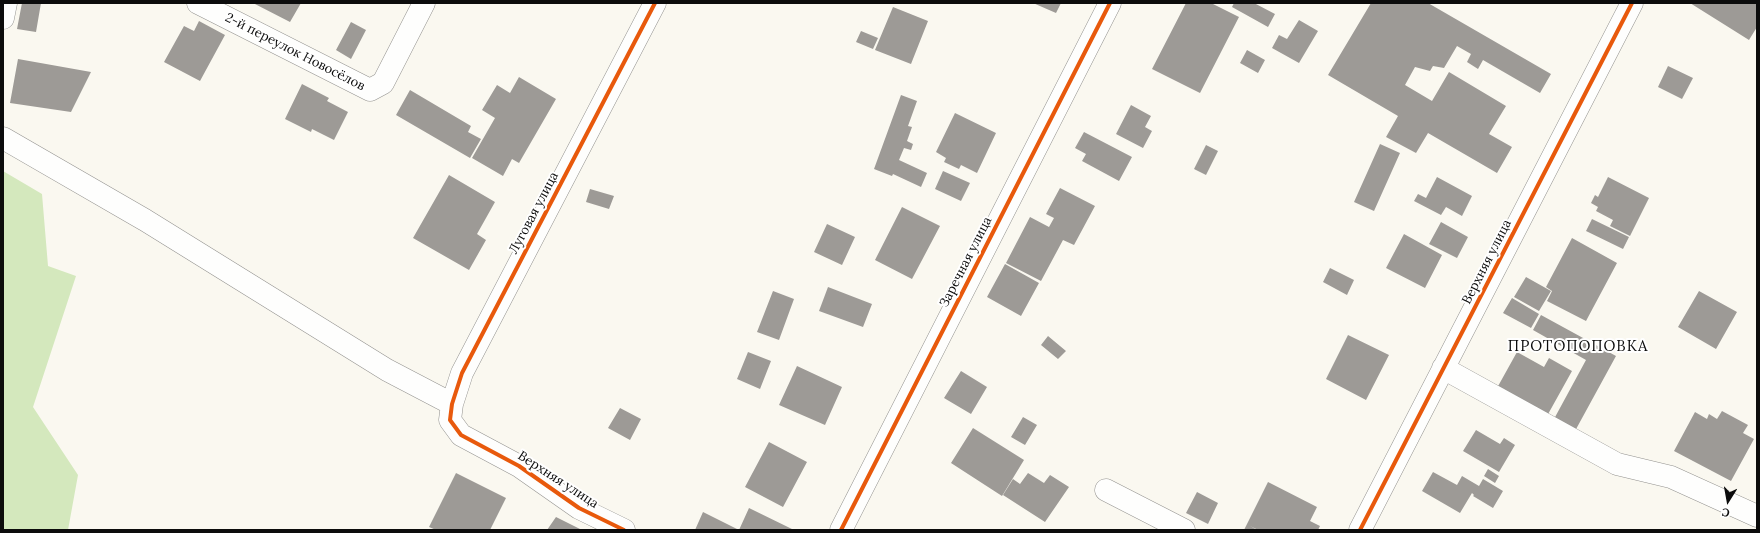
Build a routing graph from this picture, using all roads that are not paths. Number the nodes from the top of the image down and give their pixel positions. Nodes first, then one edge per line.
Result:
1 (6, 3) edge
2 (198, 3) edge
3 (424, 3) edge
4 (655, 3) edge
5 (1110, 3) edge
6 (1632, 3) edge
7 (3, 18) edge
8 (3, 138) edge
9 (1443, 368) junction
10 (452, 404) junction
11 (461, 435) joint
12 (1106, 490) dead end
13 (1757, 516) edge
14 (624, 530) edge
15 (841, 530) edge
16 (1184, 530) edge
17 (1360, 530) edge

1 - 7 street
2 - 3 street, 2-й переулок Новосёлов
4 - 10 street, Луговая улица
5 - 15 street, Заречная улица
6 - 9 street, Верхняя улица
8 - 10 street
9 - 13 street
9 - 17 street, Верхняя улица
10 - 11 street, Луговая улица
11 - 14 street, Верхняя улица
12 - 16 street

